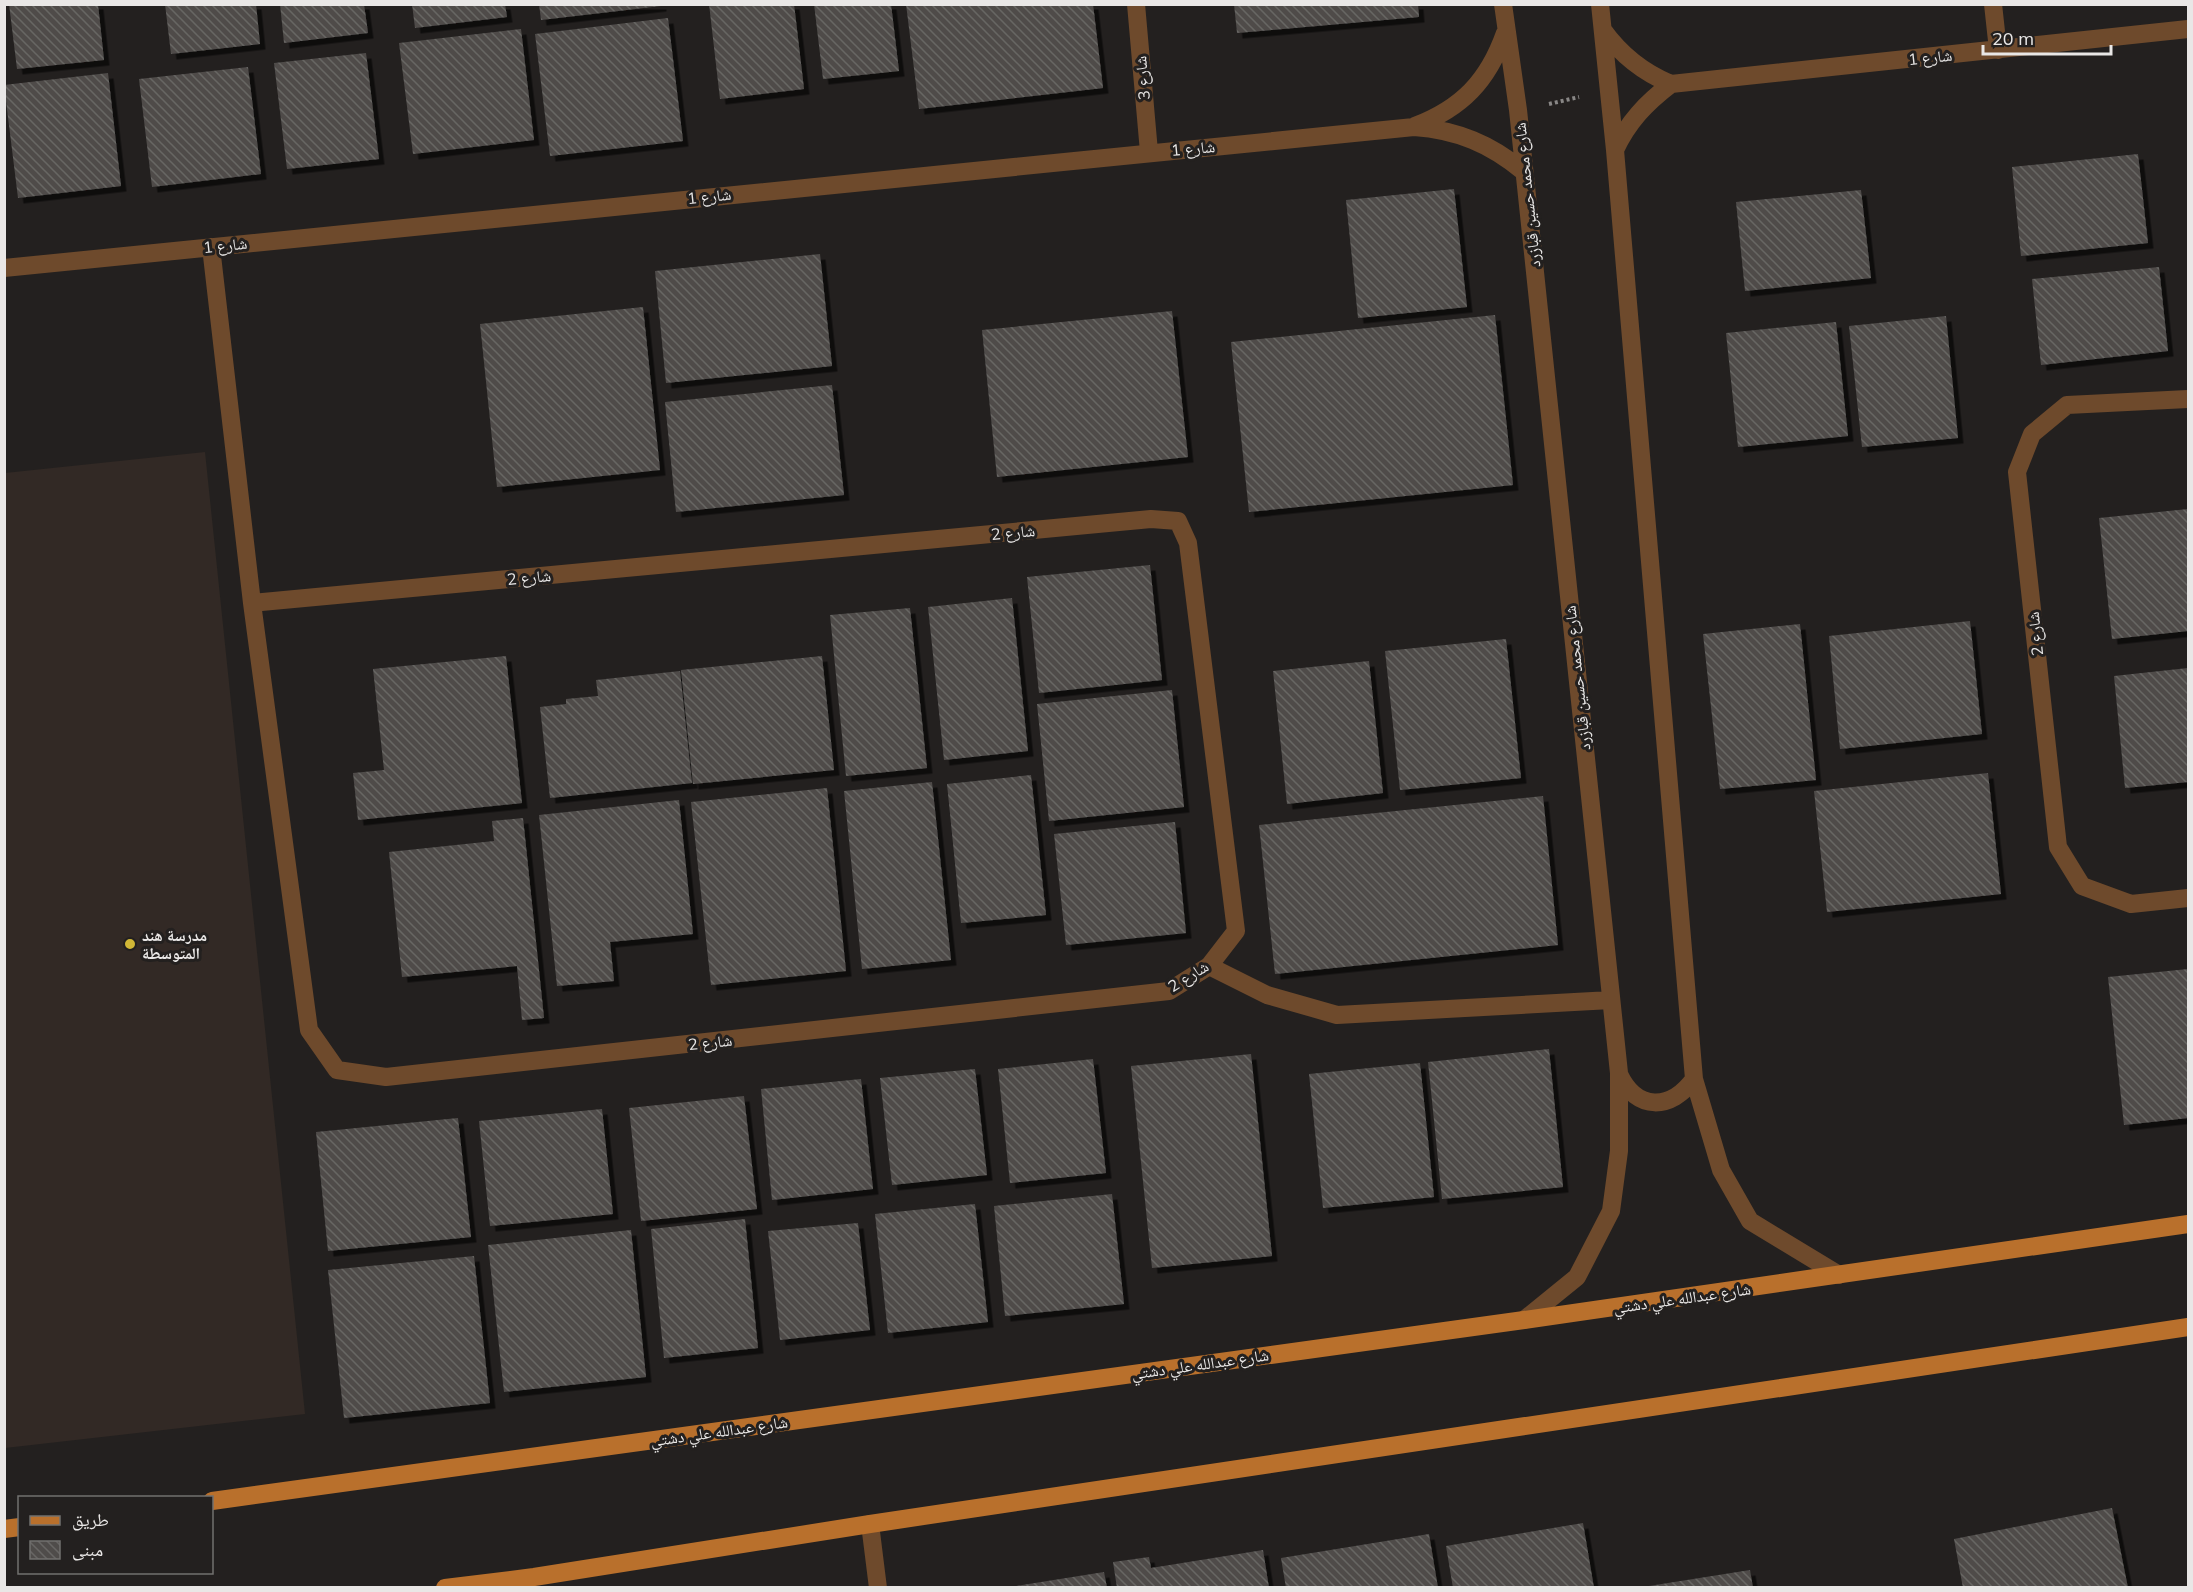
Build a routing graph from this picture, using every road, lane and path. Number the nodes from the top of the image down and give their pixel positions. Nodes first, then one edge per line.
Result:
1 (1136, 4) edge
2 (1503, 4) edge
3 (1600, 4) edge
4 (1993, 4) edge
5 (2188, 29) edge
6 (1506, 30) junction
7 (1603, 30) junction
8 (1998, 50) junction
9 (1671, 84) junction
10 (1608, 90) junction
11 (1518, 110) junction
12 (1414, 127) junction
13 (1615, 150) junction
14 (1149, 152) junction
15 (1524, 172) junction
16 (211, 247) junction
17 (4, 268) edge
18 (2188, 399) edge
19 (252, 603) junction
20 (2188, 898) edge
21 (1209, 966) junction
22 (1611, 1000) junction
23 (1619, 1072) junction
24 (1694, 1079) junction
25 (2188, 1224) edge
26 (1839, 1275) junction
27 (1524, 1320) junction
28 (2188, 1327) edge
29 (213, 1501) edge
30 (870, 1524) junction
31 (528, 1582) edge
32 (445, 1587) edge
33 (878, 1587) edge

1 - 14 street, شارع 3
2 - 6 street, شارع محمد حسين قبازرد
3 - 7 street
4 - 8 street
5 - 8 street, شارع 1
6 - 11 street, شارع محمد حسين قبازرد
6 - 12 street, شارع 1
7 - 9 street
7 - 10 street
8 - 9 street, شارع 1
9 - 13 street
10 - 11 path
10 - 13 street
11 - 15 street, شارع محمد حسين قبازرد
12 - 14 street, شارع 1
12 - 15 street, شارع 1
13 - 24 street
14 - 16 street, شارع 1
15 - 22 street, شارع محمد حسين قبازرد
16 - 17 street, شارع 1
16 - 19 street, شارع 2
18 - 20 street, شارع 2
19 - 21 street, شارع 2
19 - 21 street, شارع 2
21 - 22 street
22 - 23 street, شارع محمد حسين قبازرد
23 - 24 street
23 - 27 street, شارع محمد حسين قبازرد
24 - 26 street
25 - 26 main road, شارع عبدالله علي دشتي
26 - 27 main road, شارع عبدالله علي دشتي
27 - 29 main road, شارع عبدالله علي دشتي
28 - 30 main road
30 - 31 main road
30 - 33 street
31 - 32 main road

